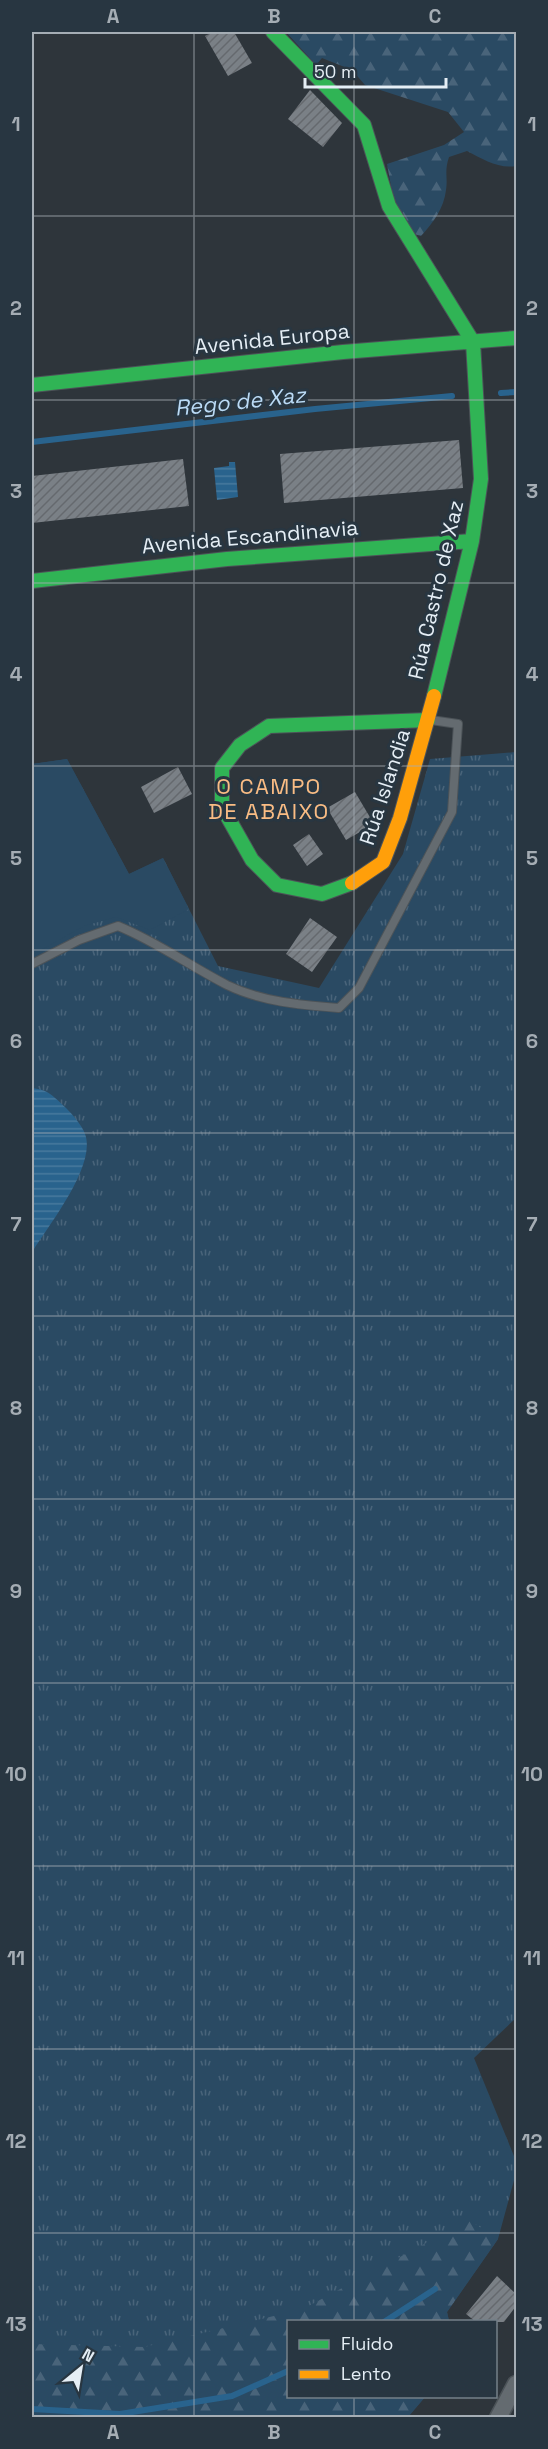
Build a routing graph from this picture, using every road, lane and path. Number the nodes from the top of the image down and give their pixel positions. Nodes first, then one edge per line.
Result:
1 (273, 32) edge
2 (516, 338) edge
3 (473, 342) junction
4 (32, 385) edge
5 (472, 541) junction
6 (32, 581) edge
7 (428, 720) junction
8 (32, 964) edge
9 (516, 2384) edge
10 (498, 2418) edge

1 - 3 street, Rúa Castro de Xaz
2 - 3 street, Avenida Europa
3 - 4 street, Avenida Europa
3 - 5 street, Rúa Castro de Xaz
5 - 6 street, Avenida Escandinavia
5 - 7 street, Rúa Castro de Xaz
7 - 7 street, Rúa Islandia
7 - 8 lane
9 - 10 street

